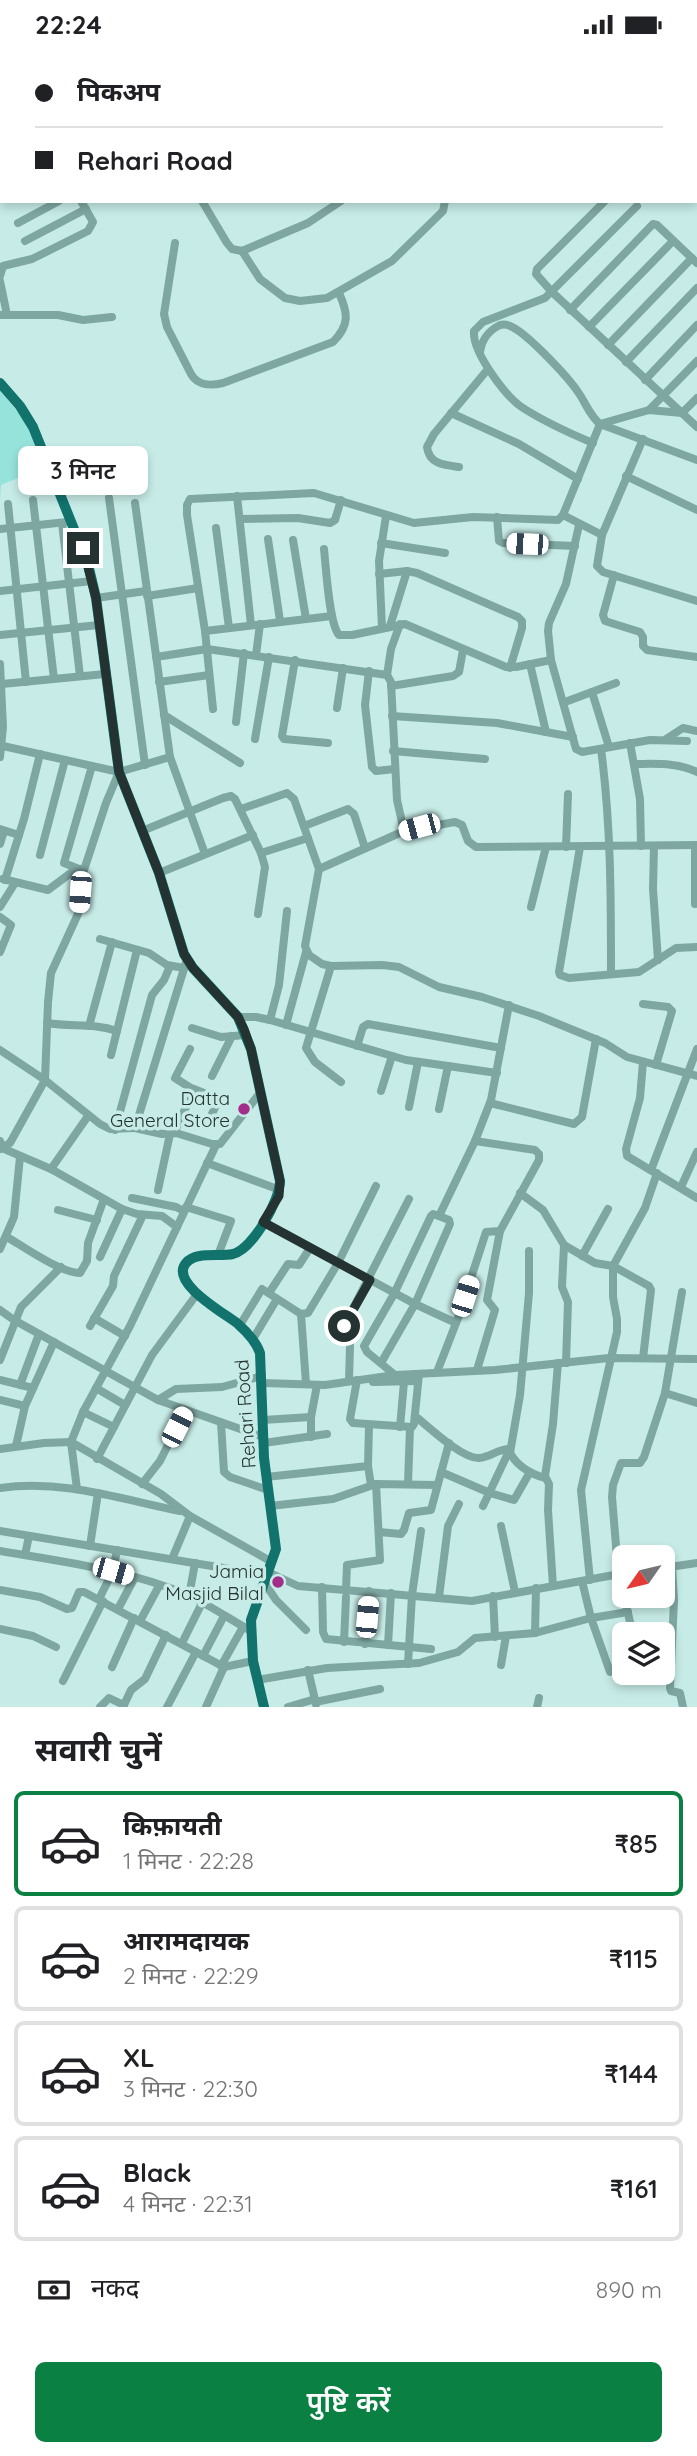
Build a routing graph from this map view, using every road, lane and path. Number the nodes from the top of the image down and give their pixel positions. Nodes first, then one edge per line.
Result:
1 (54, 203) edge
2 (203, 203) edge
3 (338, 203) edge
4 (445, 203) edge
5 (603, 203) edge
6 (83, 205) edge
7 (637, 206) dead end
8 (18, 223) dead end
9 (24, 241) dead end
10 (673, 241) junction
11 (175, 243) dead end
12 (242, 251) junction
13 (694, 261) edge
14 (0, 279) edge
15 (697, 288) edge
16 (552, 292) junction
17 (339, 293) junction
18 (570, 310) junction
19 (4, 315) edge
20 (112, 317) dead end
21 (697, 325) edge
22 (589, 327) junction
23 (608, 345) junction
24 (479, 353) junction
25 (697, 361) edge
26 (626, 362) junction
27 (488, 369) junction
28 (645, 380) junction
29 (0, 383) edge
30 (663, 396) junction
31 (697, 398) edge
32 (649, 410) junction
33 (451, 413) junction
34 (682, 413) junction
35 (600, 424) junction
36 (697, 428) edge
37 (643, 439) junction
38 (593, 443) junction
39 (697, 460) edge
40 (459, 467) dead end
41 (626, 476) junction
42 (578, 479) junction
43 (237, 496) junction
44 (109, 498) dead end
45 (33, 500) dead end
46 (341, 500) junction
47 (135, 503) dead end
48 (8, 504) dead end
49 (697, 510) edge
50 (386, 516) junction
51 (563, 516) junction
52 (497, 517) junction
53 (240, 519) junction
54 (67, 522) junction
55 (579, 525) junction
56 (36, 526) junction
57 (10, 528) junction
58 (216, 528) dead end
59 (0, 529) edge
60 (602, 535) junction
61 (268, 539) dead end
62 (293, 540) dead end
63 (381, 543) junction
64 (575, 546) junction
65 (324, 549) dead end
66 (445, 553) dead end
67 (407, 571) junction
68 (379, 575) junction
69 (614, 575) junction
70 (92, 581) junction
71 (69, 583) junction
72 (43, 586) junction
73 (198, 588) junction
74 (18, 589) junction
75 (0, 591) edge
76 (122, 594) junction
77 (146, 594) junction
78 (96, 598) junction
79 (697, 601) edge
80 (332, 616) junction
81 (306, 619) junction
82 (280, 621) junction
83 (256, 624) junction
84 (400, 624) junction
85 (99, 625) junction
86 (386, 627) junction
87 (74, 628) junction
88 (229, 628) junction
89 (48, 630) junction
90 (205, 631) junction
91 (22, 633) junction
92 (0, 635) edge
93 (207, 649) junction
94 (463, 650) junction
95 (244, 653) junction
96 (256, 655) junction
97 (156, 657) junction
98 (269, 657) junction
99 (697, 657) edge
100 (295, 660) junction
101 (551, 660) junction
102 (0, 664) edge
103 (530, 664) junction
104 (343, 668) junction
105 (510, 668) junction
106 (369, 671) junction
107 (105, 674) junction
108 (209, 675) junction
109 (387, 675) junction
110 (80, 676) junction
111 (54, 679) junction
112 (26, 682) junction
113 (159, 682) junction
114 (616, 683) dead end
115 (2, 684) junction
116 (391, 686) junction
117 (592, 692) junction
118 (565, 702) junction
119 (337, 708) dead end
120 (212, 709) dead end
121 (164, 715) junction
122 (392, 716) junction
123 (236, 722) dead end
124 (2, 727) edge
125 (697, 731) edge
126 (546, 732) junction
127 (573, 737) junction
128 (666, 739) junction
129 (255, 740) dead end
130 (687, 741) dead end
131 (328, 743) dead end
132 (630, 743) junction
133 (3, 746) junction
134 (605, 748) junction
135 (393, 751) junction
136 (40, 754) junction
137 (0, 757) edge
138 (170, 757) junction
139 (485, 759) dead end
140 (65, 760) junction
141 (240, 763) dead end
142 (634, 764) junction
143 (145, 765) junction
144 (92, 766) junction
145 (395, 769) junction
146 (119, 772) junction
147 (697, 772) edge
148 (568, 794) dead end
149 (242, 809) junction
150 (190, 813) junction
151 (304, 825) junction
152 (2, 830) edge
153 (142, 831) junction
154 (404, 831) junction
155 (19, 835) junction
156 (253, 835) junction
157 (308, 838) junction
158 (0, 844) edge
159 (696, 845) edge
160 (610, 846) junction
161 (641, 846) junction
162 (654, 846) junction
163 (546, 847) junction
164 (566, 847) junction
165 (580, 847) junction
166 (365, 848) junction
167 (261, 853) junction
168 (205, 854) junction
169 (40, 855) dead end
170 (319, 869) junction
171 (82, 870) junction
172 (159, 873) junction
173 (2, 879) edge
174 (15, 883) junction
175 (695, 904) edge
176 (0, 907) edge
177 (531, 907) dead end
178 (287, 911) dead end
179 (258, 914) dead end
180 (0, 917) edge
181 (100, 939) dead end
182 (112, 943) junction
183 (697, 947) edge
184 (137, 950) junction
185 (0, 952) edge
186 (306, 952) junction
187 (658, 960) junction
188 (186, 963) junction
189 (170, 966) junction
190 (331, 966) junction
191 (611, 974) junction
192 (643, 1004) dead end
193 (509, 1005) junction
194 (238, 1017) junction
195 (270, 1020) junction
196 (47, 1023) junction
197 (286, 1024) junction
198 (89, 1026) junction
199 (192, 1028) dead end
200 (117, 1031) junction
201 (310, 1032) junction
202 (246, 1035) junction
203 (232, 1037) junction
204 (596, 1039) junction
205 (358, 1046) junction
206 (501, 1048) junction
207 (190, 1049) dead end
208 (697, 1049) edge
209 (0, 1050) edge
210 (111, 1055) dead end
211 (392, 1056) junction
212 (418, 1062) junction
213 (643, 1062) junction
214 (656, 1065) junction
215 (448, 1066) junction
216 (498, 1073) junction
217 (692, 1075) edge
218 (212, 1076) dead end
219 (45, 1080) junction
220 (341, 1082) dead end
221 (194, 1089) junction
222 (381, 1091) dead end
223 (260, 1093) junction
224 (490, 1103) junction
225 (409, 1107) dead end
226 (439, 1109) dead end
227 (88, 1116) junction
228 (210, 1118) dead end
229 (135, 1128) junction
230 (115, 1130) junction
231 (172, 1133) junction
232 (475, 1141) junction
233 (216, 1145) junction
234 (1, 1146) edge
235 (697, 1152) edge
236 (20, 1157) junction
237 (207, 1163) junction
238 (51, 1169) junction
239 (654, 1172) junction
240 (376, 1186) dead end
241 (681, 1187) junction
242 (159, 1190) dead end
243 (280, 1190) junction
244 (520, 1193) junction
245 (132, 1198) dead end
246 (697, 1198) edge
247 (104, 1199) junction
248 (409, 1199) dead end
249 (122, 1209) junction
250 (185, 1209) junction
251 (608, 1209) dead end
252 (58, 1210) dead end
253 (143, 1215) junction
254 (439, 1216) junction
255 (97, 1220) junction
256 (263, 1222) junction
257 (177, 1227) junction
258 (500, 1231) junction
259 (7, 1237) junction
260 (564, 1245) junction
261 (310, 1248) junction
262 (0, 1249) edge
263 (529, 1251) dead end
264 (218, 1255) junction
265 (582, 1256) junction
266 (100, 1257) dead end
267 (338, 1263) junction
268 (613, 1266) junction
269 (61, 1267) junction
270 (370, 1280) junction
271 (682, 1292) dead end
272 (269, 1293) junction
273 (197, 1294) junction
274 (394, 1294) junction
275 (277, 1299) junction
276 (415, 1304) junction
277 (1, 1312) edge
278 (301, 1314) junction
279 (14, 1320) junction
280 (456, 1323) junction
281 (240, 1325) junction
282 (39, 1334) junction
283 (125, 1336) junction
284 (253, 1339) junction
285 (54, 1342) junction
286 (609, 1358) junction
287 (643, 1358) junction
288 (697, 1359) edge
289 (0, 1360) edge
290 (670, 1360) junction
291 (380, 1363) junction
292 (562, 1363) junction
293 (522, 1367) junction
294 (477, 1370) junction
295 (106, 1371) junction
296 (436, 1372) junction
297 (395, 1375) junction
298 (419, 1377) junction
299 (262, 1379) junction
300 (0, 1380) edge
301 (357, 1380) junction
302 (404, 1382) junction
303 (306, 1384) junction
304 (20, 1385) junction
305 (317, 1385) junction
306 (135, 1387) junction
307 (33, 1388) junction
308 (96, 1388) junction
309 (665, 1393) junction
310 (0, 1400) edge
311 (158, 1400) junction
312 (697, 1403) edge
313 (125, 1405) junction
314 (25, 1406) junction
315 (186, 1411) junction
316 (83, 1412) junction
317 (415, 1416) junction
318 (311, 1417) junction
319 (263, 1420) junction
320 (221, 1423) junction
321 (369, 1425) junction
322 (114, 1427) junction
323 (400, 1427) junction
324 (410, 1427) junction
325 (327, 1434) dead end
326 (311, 1437) junction
327 (263, 1440) junction
328 (71, 1443) junction
329 (449, 1443) junction
330 (16, 1446) junction
331 (0, 1449) edge
332 (510, 1449) junction
333 (97, 1459) junction
334 (368, 1466) junction
335 (441, 1472) junction
336 (530, 1472) junction
337 (266, 1477) junction
338 (545, 1478) junction
339 (142, 1484) junction
340 (408, 1484) junction
341 (374, 1485) junction
342 (437, 1485) junction
343 (0, 1488) edge
344 (77, 1489) junction
345 (268, 1490) junction
346 (98, 1493) junction
347 (490, 1493) junction
348 (459, 1504) dead end
349 (270, 1506) junction
350 (483, 1506) dead end
351 (187, 1514) junction
352 (501, 1526) dead end
353 (0, 1531) edge
354 (421, 1531) dead end
355 (379, 1532) junction
356 (29, 1536) junction
357 (617, 1545) edge
358 (90, 1546) junction
359 (117, 1550) junction
360 (0, 1551) edge
361 (25, 1555) junction
362 (172, 1559) junction
363 (195, 1563) junction
364 (697, 1563) edge
365 (676, 1566) edge
366 (113, 1571) junction
367 (268, 1572) junction
368 (612, 1572) edge
369 (135, 1577) junction
370 (588, 1577) junction
371 (159, 1586) junction
372 (553, 1586) junction
373 (322, 1587) junction
374 (536, 1588) junction
375 (0, 1590) edge
376 (369, 1591) junction
377 (515, 1592) junction
378 (346, 1593) junction
379 (391, 1593) junction
380 (412, 1595) junction
381 (189, 1596) junction
382 (493, 1596) junction
383 (439, 1597) junction
384 (101, 1600) junction
385 (202, 1603) junction
386 (627, 1608) edge
387 (674, 1608) edge
388 (118, 1609) junction
389 (628, 1612) junction
390 (224, 1616) junction
391 (591, 1618) junction
392 (137, 1620) junction
393 (630, 1622) edge
394 (0, 1629) edge
395 (247, 1629) junction
396 (306, 1630) dead end
397 (535, 1633) junction
398 (166, 1635) junction
399 (506, 1636) junction
400 (495, 1637) junction
401 (344, 1642) junction
402 (182, 1643) junction
403 (365, 1644) junction
404 (388, 1645) junction
405 (56, 1647) dead end
406 (409, 1647) junction
407 (431, 1649) dead end
408 (199, 1654) junction
409 (253, 1661) junction
410 (408, 1664) junction
411 (500, 1665) dead end
412 (223, 1666) junction
413 (112, 1667) dead end
414 (308, 1670) junction
415 (610, 1672) dead end
416 (257, 1680) junction
417 (63, 1681) dead end
418 (380, 1689) dead end
419 (316, 1703) edge
420 (124, 1706) edge
421 (100, 1707) edge
422 (167, 1707) edge
423 (206, 1707) edge
424 (264, 1707) edge
425 (288, 1707) edge
426 (683, 1707) edge

1 - 8 street
2 - 12 street
3 - 12 street
4 - 17 street
5 - 16 street
6 - 9 street
6 - 14 street
7 - 16 street
10 - 13 street
10 - 18 street
10 - 22 street
11 - 17 street
12 - 17 street
13 - 23 street
14 - 19 street
15 - 26 street
16 - 18 street
16 - 24 street
18 - 22 street
19 - 20 street
21 - 28 street
22 - 23 street
23 - 26 street
24 - 27 street
24 - 35 street
25 - 30 street
26 - 28 street
27 - 33 street
27 - 38 street
28 - 30 street
29 - 54 main road
30 - 32 street
30 - 34 street
31 - 34 street
32 - 34 street
32 - 35 street
33 - 40 street
33 - 42 street
34 - 36 street
35 - 37 street
35 - 38 street
37 - 39 street
37 - 41 street
38 - 42 street
41 - 49 street
41 - 60 street
42 - 51 street
43 - 46 street
43 - 53 street
43 - 73 street
44 - 76 street
45 - 56 street
46 - 50 street
46 - 53 street
47 - 77 street
48 - 57 street
50 - 52 street
50 - 63 street
51 - 52 street
51 - 55 street
52 - 64 street
53 - 83 street
54 - 56 street
54 - 70 main road
54 - 71 street
55 - 60 street
55 - 64 street
56 - 57 street
56 - 72 street
57 - 59 street
57 - 74 street
58 - 88 street
60 - 69 street
61 - 82 street
62 - 81 street
63 - 66 street
63 - 68 street
64 - 101 street
65 - 80 street
67 - 68 street
67 - 86 street
67 - 105 street
68 - 86 street
69 - 79 street
69 - 99 street
70 - 71 street
70 - 78 main road
71 - 72 street
71 - 87 street
72 - 74 street
72 - 89 street
73 - 77 street
73 - 90 street
74 - 75 street
74 - 91 street
76 - 77 street
76 - 78 street
76 - 143 street
77 - 97 street
78 - 85 main road
80 - 81 street
80 - 86 street
81 - 82 street
82 - 83 street
83 - 88 street
83 - 96 street
84 - 86 street
84 - 94 street
84 - 109 street
85 - 87 street
85 - 107 main road
87 - 89 street
87 - 110 street
88 - 90 street
89 - 91 street
89 - 111 street
90 - 93 street
91 - 92 street
91 - 112 street
93 - 95 street
93 - 97 street
93 - 108 street
94 - 105 street
94 - 116 street
95 - 96 street
95 - 123 street
96 - 98 street
97 - 113 street
98 - 100 street
98 - 129 street
100 - 104 street
100 - 131 street
101 - 103 street
101 - 118 street
102 - 115 street
103 - 105 street
103 - 126 street
104 - 106 street
104 - 119 street
106 - 109 street
106 - 145 street
107 - 110 street
107 - 146 main road
108 - 113 street
108 - 120 street
109 - 116 street
110 - 111 street
111 - 112 street
112 - 115 street
113 - 121 street
114 - 117 street
115 - 124 street
116 - 122 street
117 - 118 street
117 - 134 street
118 - 127 street
121 - 138 street
121 - 141 street
122 - 126 street
122 - 135 street
124 - 133 street
125 - 128 street
126 - 127 street
127 - 134 street
128 - 130 street
128 - 132 street
132 - 134 street
132 - 142 street
133 - 136 street
133 - 137 street
134 - 160 street
135 - 139 street
135 - 145 street
136 - 140 street
136 - 155 street
138 - 143 street
138 - 150 street
140 - 144 street
140 - 169 street
142 - 147 street
142 - 161 street
143 - 146 street
144 - 146 street
144 - 171 street
145 - 154 street
146 - 153 main road
146 - 171 street
148 - 164 street
149 - 150 street
149 - 151 street
149 - 156 street
150 - 153 street
150 - 168 street
151 - 157 street
151 - 166 street
152 - 155 street
152 - 158 street
153 - 172 main road
154 - 163 street
154 - 166 street
155 - 173 street
156 - 167 street
156 - 168 street
157 - 167 street
157 - 170 street
159 - 162 street
159 - 175 street
160 - 161 street
160 - 165 street
160 - 191 street
161 - 162 street
162 - 187 street
163 - 164 street
163 - 177 street
164 - 165 street
165 - 191 street
166 - 170 street
167 - 179 street
168 - 172 street
170 - 186 street
171 - 174 street
171 - 196 street
172 - 188 main road
173 - 174 street
174 - 176 street
178 - 195 street
180 - 185 street
181 - 182 street
182 - 184 street
182 - 198 street
183 - 187 street
184 - 189 street
184 - 200 street
186 - 190 street
186 - 197 street
187 - 191 street
188 - 189 street
188 - 194 main road
188 - 229 street
189 - 230 street
190 - 193 street
190 - 201 street
192 - 214 street
193 - 204 street
193 - 206 street
194 - 195 street
194 - 202 main road
195 - 197 street
196 - 198 street
196 - 219 street
197 - 201 street
198 - 200 street
199 - 203 street
200 - 210 street
201 - 205 street
201 - 220 street
202 - 203 street
202 - 223 main road
203 - 218 street
204 - 213 street
204 - 224 street
205 - 206 street
205 - 211 street
206 - 216 street
207 - 221 street
208 - 217 street
209 - 219 street
211 - 212 street
211 - 222 street
212 - 215 street
212 - 225 street
213 - 214 street
213 - 239 street
214 - 217 street
215 - 216 street
215 - 226 street
216 - 224 street
217 - 239 street
219 - 227 street
219 - 234 street
221 - 228 street
221 - 231 street
223 - 233 street
223 - 243 main road
224 - 232 street
227 - 230 street
227 - 238 street
229 - 230 street
229 - 231 street
231 - 233 street
231 - 242 street
232 - 244 street
232 - 254 street
233 - 237 street
234 - 236 street
235 - 241 street
236 - 238 street
236 - 259 street
237 - 243 street
237 - 250 street
238 - 247 street
239 - 241 street
239 - 268 street
240 - 267 street
241 - 246 street
243 - 256 main road
244 - 258 street
244 - 260 street
245 - 250 street
247 - 249 street
247 - 255 street
248 - 270 street
249 - 253 street
249 - 266 street
250 - 257 street
250 - 264 street
251 - 265 street
252 - 255 street
253 - 257 street
253 - 283 street
254 - 274 street
254 - 276 street
255 - 269 street
256 - 261 street
256 - 264 main road
257 - 283 street
258 - 280 street
258 - 294 street
259 - 262 street
259 - 269 street
260 - 265 street
260 - 292 street
261 - 267 street
261 - 272 street
263 - 293 street
264 - 273 main road
265 - 268 street
267 - 270 street
267 - 278 street
268 - 286 street
268 - 287 street
269 - 279 street
270 - 274 street
270 - 301 street
271 - 290 street
272 - 275 street
272 - 281 street
273 - 281 main road, Rehari Road
273 - 306 street
274 - 276 street
274 - 291 street
275 - 278 street
275 - 284 street
276 - 280 street
276 - 291 street
277 - 279 street
278 - 303 street
279 - 282 street
279 - 289 street
280 - 296 street
281 - 284 main road, Rehari Road
282 - 285 street
282 - 304 street
283 - 295 street
284 - 299 main road, Rehari Road
285 - 295 street
285 - 307 street
286 - 287 street
286 - 292 street
286 - 370 street
287 - 290 street
288 - 290 street
290 - 309 street
291 - 297 street
292 - 293 street
292 - 338 street
293 - 294 street
293 - 332 street
294 - 296 street
295 - 306 street
295 - 308 street
296 - 298 street
297 - 298 street
297 - 301 street
298 - 302 street
298 - 317 street
299 - 303 street
299 - 311 street
299 - 319 main road, Rehari Road
300 - 304 street
301 - 302 street
301 - 305 street
301 - 321 street
302 - 323 street
303 - 305 street
304 - 307 street
305 - 318 street
306 - 311 street
306 - 313 street
307 - 314 street
308 - 313 street
308 - 316 street
309 - 312 street
309 - 357 street
310 - 314 street
311 - 315 street
313 - 322 street
314 - 330 street
315 - 320 street
315 - 339 street
316 - 322 street
316 - 328 street
317 - 324 street
317 - 329 street
318 - 319 street
318 - 326 street
319 - 327 main road, Rehari Road
320 - 327 street
320 - 345 street
321 - 323 street
321 - 334 street
322 - 333 street
323 - 324 street
324 - 340 street
325 - 326 street
326 - 327 street
327 - 337 main road, Rehari Road
328 - 330 street
328 - 333 street
328 - 344 street
329 - 332 street
329 - 335 street
330 - 331 street
332 - 336 street
332 - 347 street
333 - 339 street
334 - 337 street
334 - 341 street
335 - 342 street
335 - 347 street
336 - 338 street
336 - 347 street
337 - 345 main road, Rehari Road
338 - 372 street
339 - 351 street
340 - 341 street
340 - 342 street
341 - 349 street
341 - 355 street
342 - 355 street
343 - 344 street
344 - 346 street
345 - 349 main road, Rehari Road
346 - 351 street
346 - 358 street
347 - 350 street
348 - 383 street
349 - 367 main road, Rehari Road
351 - 362 street
351 - 367 street
352 - 377 street
353 - 356 street
354 - 380 street
355 - 378 street
356 - 358 street
356 - 361 street
358 - 359 street
359 - 362 street
359 - 366 street
360 - 361 street
361 - 366 street
362 - 363 street
363 - 367 street
363 - 381 street
364 - 365 street
366 - 369 street
366 - 384 street
367 - 373 street
367 - 395 main road, Rehari Road
367 - 396 street
368 - 370 street
369 - 371 street
369 - 388 street
370 - 372 street
370 - 391 street
371 - 381 street
371 - 392 street
372 - 374 street
373 - 378 street
373 - 401 street
374 - 377 street
374 - 397 street
375 - 384 street
376 - 378 street
376 - 379 street
376 - 403 street
377 - 382 street
378 - 401 street
379 - 380 street
379 - 404 street
380 - 383 street
380 - 406 street
381 - 385 street
382 - 383 street
382 - 400 street
384 - 388 street
384 - 417 street
385 - 390 street
385 - 402 street
386 - 389 street
387 - 426 street
388 - 392 street
389 - 391 street
389 - 393 street
390 - 395 street
390 - 408 street
391 - 397 street
391 - 415 street
392 - 398 street
392 - 413 street
394 - 405 street
395 - 409 main road, Rehari Road
395 - 412 street
397 - 399 street
398 - 402 street
398 - 420 street
399 - 400 street
399 - 411 street
400 - 410 street
401 - 403 street
402 - 408 street
403 - 404 street
404 - 406 street
406 - 407 street
406 - 410 street
408 - 412 street
408 - 422 street
409 - 412 street
409 - 416 main road, Rehari Road
410 - 414 street
412 - 423 street
414 - 416 street
414 - 419 street
416 - 424 main road, Rehari Road
418 - 419 street
419 - 425 street
420 - 421 street

